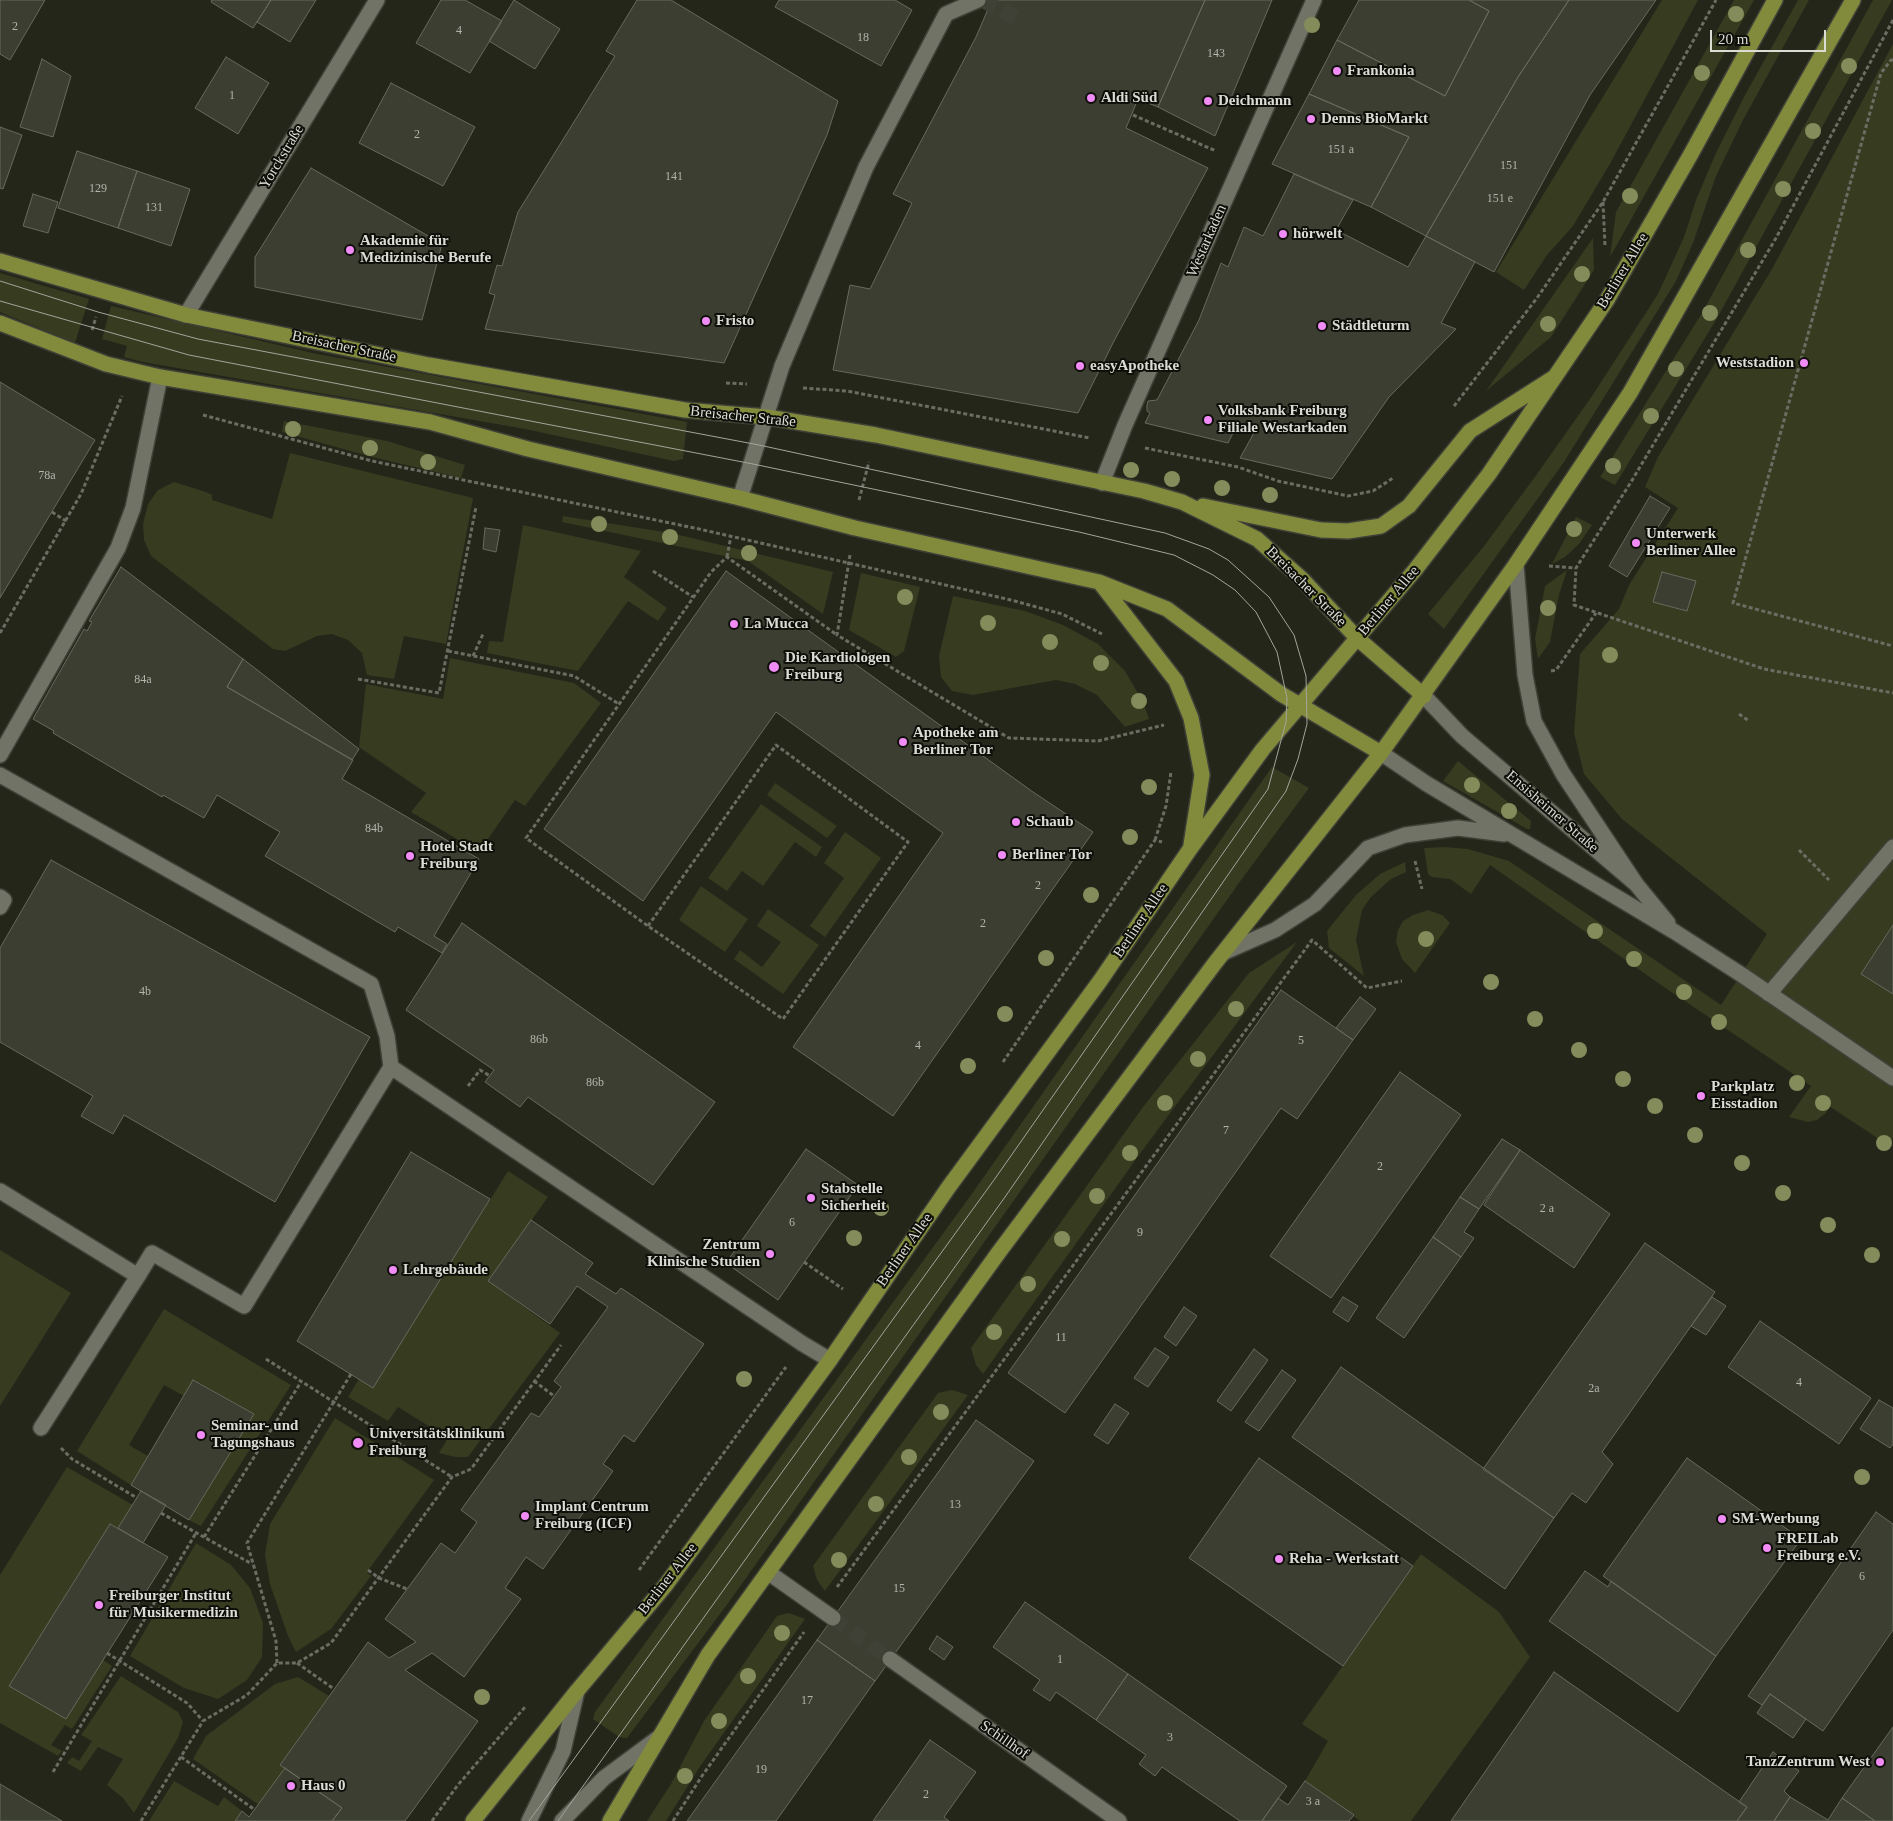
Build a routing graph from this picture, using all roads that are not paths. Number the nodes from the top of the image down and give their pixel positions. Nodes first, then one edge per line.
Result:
1 (377, 0) edge
2 (978, 0) edge
3 (1314, 0) edge
4 (1775, 0) edge
5 (1853, 0) edge
6 (0, 261) edge
7 (186, 315) junction
8 (0, 323) edge
9 (1558, 375) junction
10 (160, 377) junction
11 (767, 417) junction
12 (1102, 483) junction
13 (740, 498) junction
14 (1182, 502) junction
15 (1516, 564) junction
16 (1099, 582) junction
17 (1357, 638) junction
18 (1424, 696) junction
19 (1300, 706) junction
20 (1381, 753) junction
21 (0, 755) edge
22 (0, 775) edge
23 (1511, 835) junction
24 (1893, 847) edge
25 (1190, 849) junction
26 (1636, 884) junction
27 (0, 897) edge
28 (0, 907) edge
29 (1675, 932) junction
30 (1225, 952) junction
31 (1768, 994) junction
32 (391, 1067) junction
33 (1893, 1078) edge
34 (0, 1191) edge
35 (138, 1276) junction
36 (830, 1360) junction
37 (41, 1428) road end
38 (769, 1573) junction
39 (827, 1613) tunnel mouth
40 (890, 1659) tunnel mouth
41 (577, 1691) junction
42 (658, 1738) junction
43 (473, 1821) edge
44 (529, 1821) edge
45 (562, 1821) edge
46 (610, 1821) edge
47 (1119, 1821) edge

1 - 7 street, Yorckstraße
2 - 11 street
3 - 12 street, Westarkaden
4 - 9 main road, Berliner Allee
5 - 15 main road
6 - 7 main road, Breisacher Straße
7 - 11 main road, Breisacher Straße
8 - 10 main road
9 - 14 main road
9 - 17 main road, Berliner Allee
10 - 13 main road
10 - 21 street
11 - 12 main road, Breisacher Straße
11 - 13 street
12 - 14 main road, Breisacher Straße
13 - 16 main road
14 - 17 main road, Breisacher Straße
15 - 18 main road
15 - 26 street
16 - 19 main road
16 - 25 main road
17 - 18 main road, Breisacher Straße
17 - 19 main road, Berliner Allee
18 - 20 main road
18 - 26 street, Ensisheimer Straße
19 - 20 main road, Ensisheimer Straße
19 - 25 main road, Berliner Allee
20 - 23 street, Ensisheimer Straße
20 - 30 main road
22 - 32 street
23 - 29 street, Ensisheimer Straße
23 - 30 street, Ensisheimer Straße
24 - 31 street
25 - 36 main road, Berliner Allee
26 - 29 street, Ensisheimer Straße
27 - 28 street
29 - 31 street, Ensisheimer Straße
30 - 38 main road
31 - 33 street, Ensisheimer Straße
32 - 35 street
32 - 36 street
34 - 35 street
35 - 37 street
36 - 41 main road, Berliner Allee
38 - 39 street
38 - 42 main road
40 - 47 street, Schillhof
41 - 43 main road, Berliner Allee
41 - 44 street
42 - 45 street
42 - 46 main road

